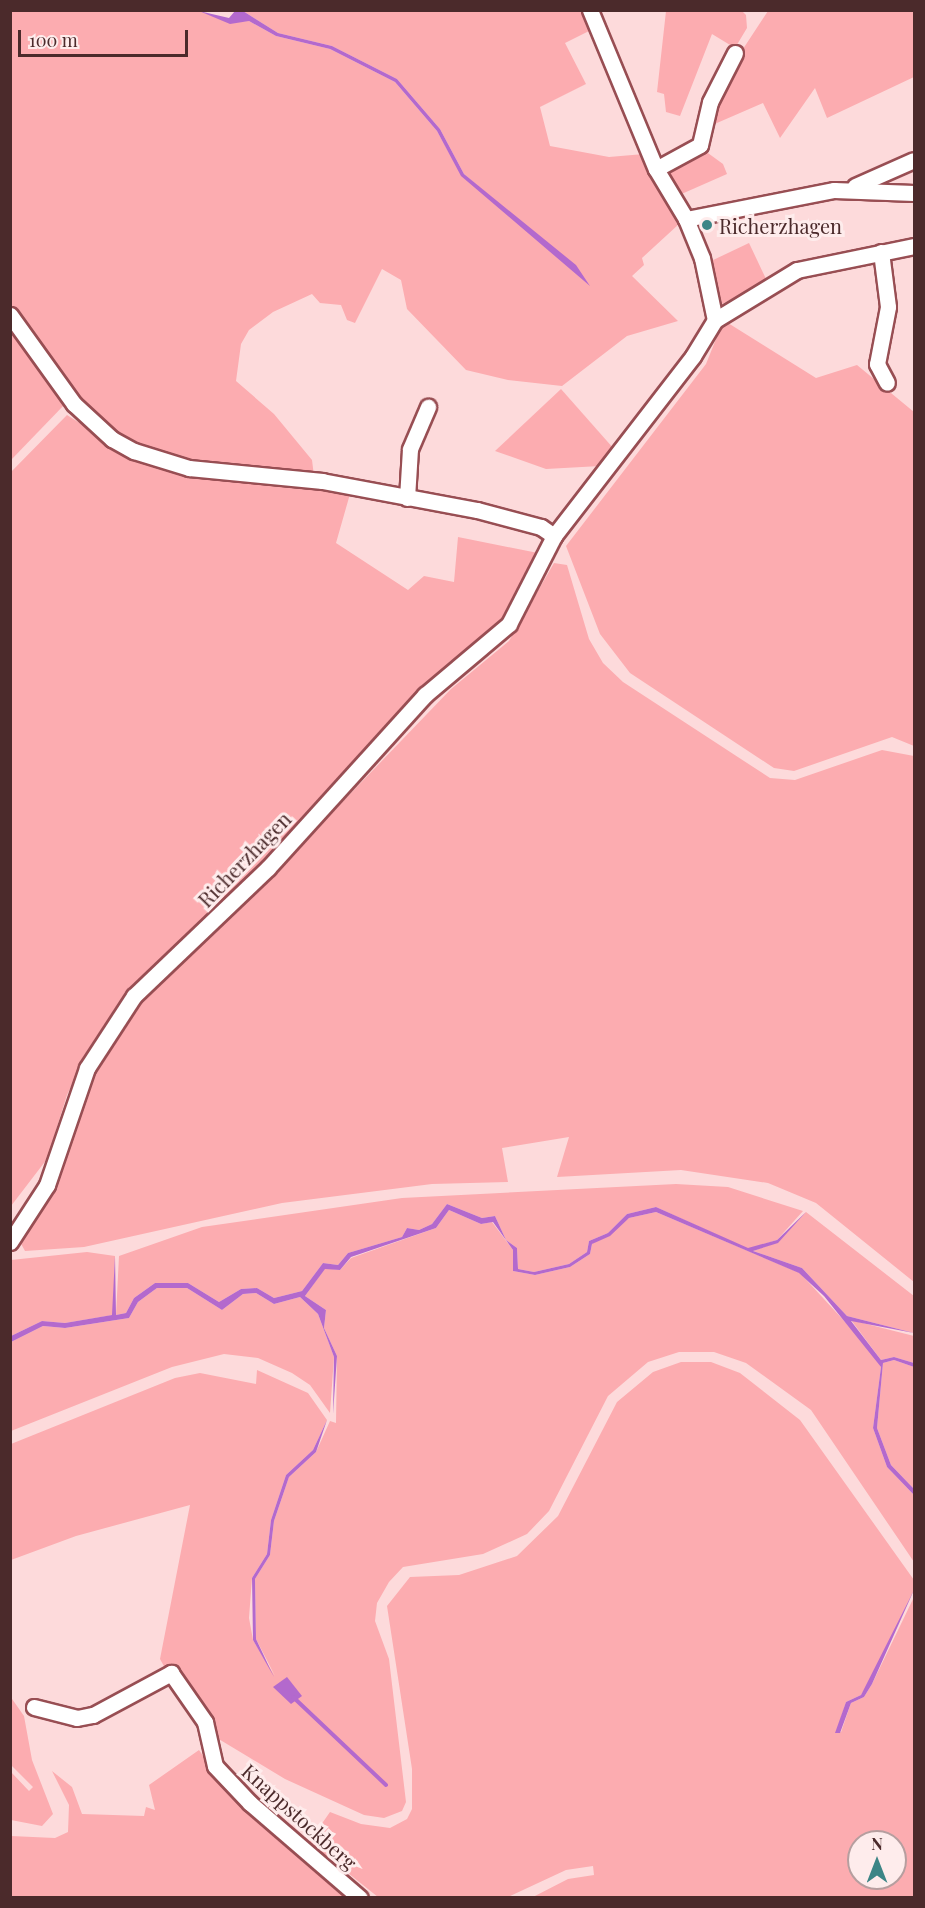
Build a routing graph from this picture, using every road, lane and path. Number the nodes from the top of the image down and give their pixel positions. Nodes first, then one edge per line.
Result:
1 (590, 10) edge
2 (735, 53) dead end
3 (915, 160) edge
4 (656, 169) junction
5 (850, 189) junction
6 (915, 193) edge
7 (687, 219) junction
8 (915, 246) edge
9 (881, 252) junction
10 (10, 315) edge
11 (715, 320) junction
12 (887, 383) dead end
13 (428, 407) dead end
14 (407, 498) junction
15 (554, 536) junction
16 (10, 1242) edge
17 (34, 1707) dead end
18 (360, 1898) edge

1 - 4 street
2 - 4 street
3 - 5 street
4 - 7 street
5 - 6 street
5 - 7 street
7 - 11 street
8 - 9 street, Richerzhagen
9 - 11 street, Richerzhagen
9 - 12 street
10 - 14 street
11 - 15 street, Richerzhagen
13 - 14 street
14 - 15 street
15 - 16 street, Richerzhagen
17 - 18 street, Knappstockberg

